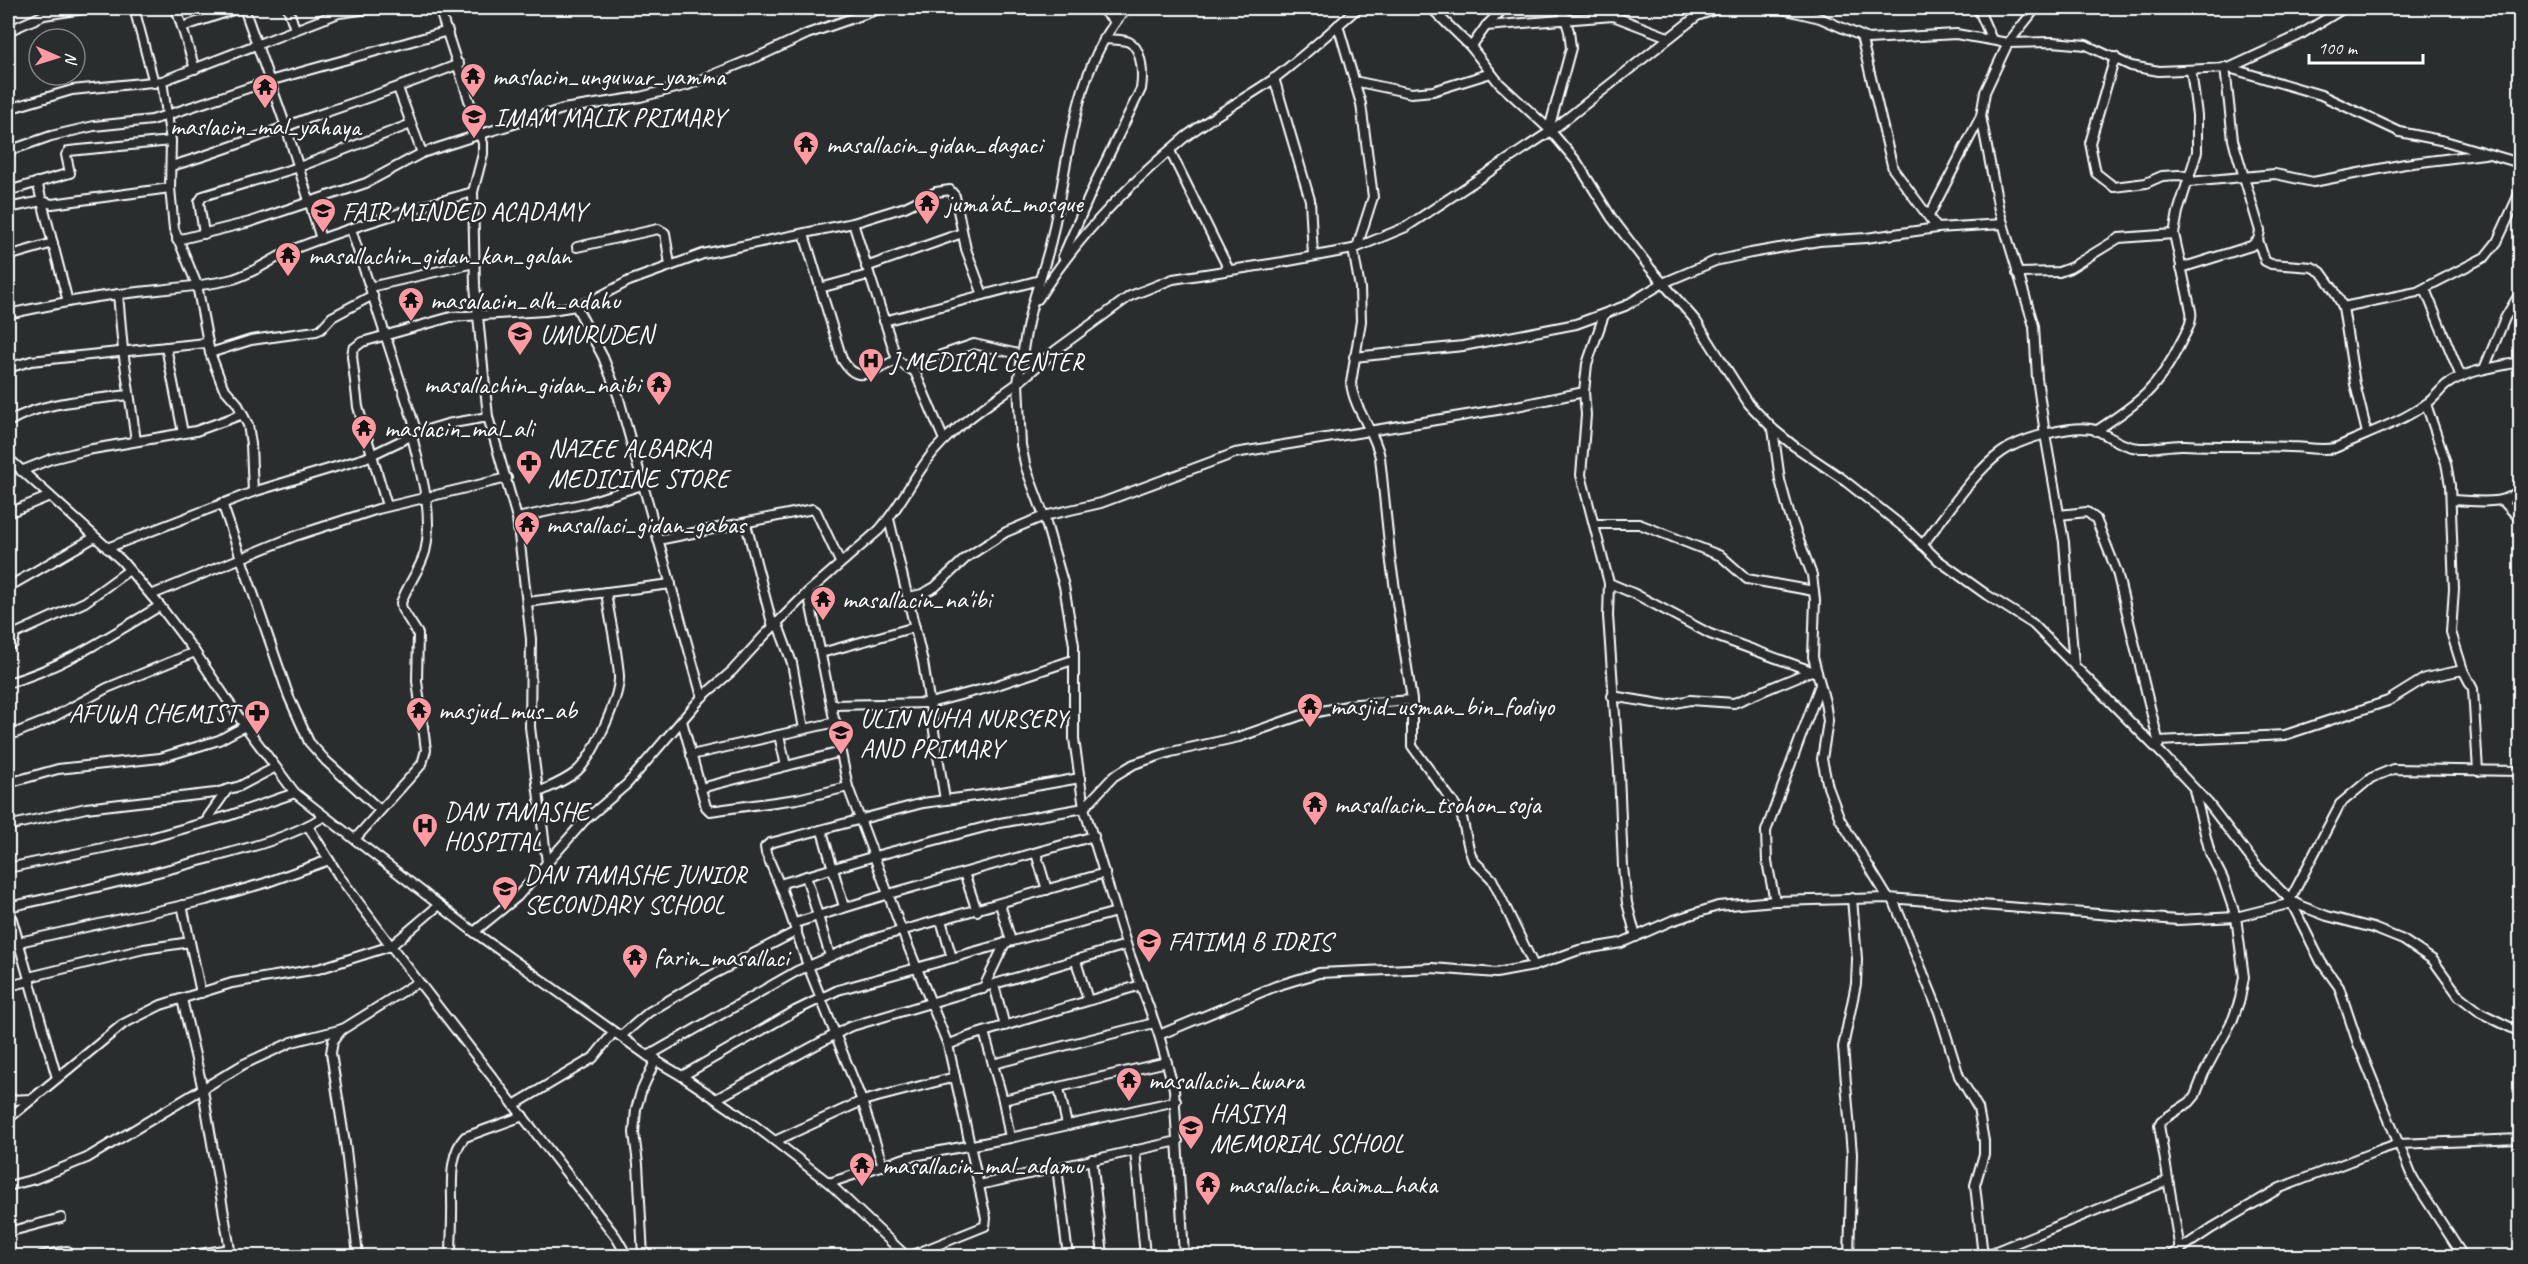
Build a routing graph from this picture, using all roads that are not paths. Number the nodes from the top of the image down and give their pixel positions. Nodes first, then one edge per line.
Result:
1 (90, 8) edge
2 (134, 8) edge
3 (176, 8) edge
4 (241, 8) edge
5 (288, 8) edge
6 (376, 8) edge
7 (439, 8) edge
8 (882, 8) edge
9 (1100, 8) edge
10 (1127, 8) edge
11 (1358, 8) edge
12 (1431, 8) edge
13 (1504, 8) edge
14 (1562, 8) edge
15 (1702, 8) edge
16 (1720, 8) edge
17 (1778, 8) edge
18 (1978, 8) edge
19 (2036, 8) edge
20 (2344, 8) edge
21 (43, 11) edge
22 (1697, 16) junction
23 (1566, 20) junction
24 (1115, 21) junction
25 (1338, 26) junction
26 (1486, 26) junction
27 (182, 27) junction
28 (295, 29) junction
29 (448, 31) junction
30 (8, 32) edge
31 (1862, 36) junction
32 (1668, 37) junction
33 (1104, 39) junction
34 (1992, 40) junction
35 (2007, 43) junction
36 (256, 44) junction
37 (1471, 47) junction
38 (2115, 57) junction
39 (459, 64) junction
40 (2227, 68) junction
41 (195, 69) junction
42 (2191, 70) junction
43 (1491, 73) junction
44 (1274, 78) junction
45 (269, 81) junction
46 (1354, 81) junction
47 (158, 82) junction
48 (398, 88) junction
49 (8, 109) edge
50 (168, 114) junction
51 (1980, 116) junction
52 (411, 124) junction
53 (286, 127) junction
54 (1550, 130) junction
55 (481, 134) junction
56 (171, 141) junction
57 (8, 151) edge
58 (1170, 152) junction
59 (422, 153) junction
60 (2488, 154) junction
61 (2520, 163) edge
62 (171, 166) junction
63 (299, 167) junction
64 (2243, 175) junction
65 (2190, 180) junction
66 (37, 182) junction
67 (170, 188) junction
68 (8, 191) edge
69 (473, 192) junction
70 (2520, 192) edge
71 (42, 201) junction
72 (309, 201) junction
73 (8, 208) edge
74 (1929, 216) junction
75 (853, 224) junction
76 (2003, 224) junction
77 (1937, 228) junction
78 (351, 230) junction
79 (962, 233) junction
80 (204, 234) junction
81 (804, 234) junction
82 (2174, 234) junction
83 (321, 239) junction
84 (177, 240) junction
85 (2258, 240) junction
86 (53, 243) junction
87 (577, 247) dead end
88 (1355, 248) junction
89 (8, 256) edge
90 (1313, 256) junction
91 (474, 263) junction
92 (1060, 264) junction
93 (670, 265) junction
94 (2181, 268) junction
95 (1229, 270) junction
96 (867, 271) junction
97 (2017, 273) junction
98 (1040, 280) junction
99 (1663, 283) junction
100 (197, 285) junction
101 (370, 287) junction
102 (820, 288) junction
103 (2425, 289) junction
104 (2520, 293) edge
105 (118, 294) junction
106 (983, 295) junction
107 (373, 296) junction
108 (68, 302) junction
109 (576, 306) junction
110 (2343, 307) junction
111 (1031, 309) junction
112 (8, 314) edge
113 (478, 314) junction
114 (1604, 315) junction
115 (884, 321) junction
116 (386, 335) junction
117 (206, 343) junction
118 (166, 346) junction
119 (123, 350) junction
120 (210, 353) junction
121 (1023, 355) junction
122 (1354, 357) junction
123 (897, 360) junction
124 (2520, 362) edge
125 (906, 367) junction
126 (8, 368) edge
127 (2484, 369) junction
128 (2461, 377) junction
129 (1018, 383) junction
130 (1584, 392) junction
131 (129, 395) junction
132 (2426, 404) junction
133 (243, 414) junction
134 (488, 417) junction
135 (8, 422) edge
136 (1773, 429) junction
137 (1370, 431) junction
138 (2097, 431) junction
139 (183, 433) junction
140 (2367, 433) junction
141 (2045, 434) junction
142 (414, 435) junction
143 (944, 440) junction
144 (136, 441) junction
145 (371, 456) junction
146 (8, 458) edge
147 (19, 468) junction
148 (8, 471) edge
149 (507, 478) junction
150 (642, 485) junction
151 (2520, 487) edge
152 (253, 492) junction
153 (50, 496) junction
154 (427, 496) junction
155 (2452, 500) junction
156 (2502, 500) junction
157 (222, 503) junction
158 (387, 506) junction
159 (8, 513) edge
160 (2059, 515) junction
161 (1044, 516) junction
162 (517, 518) junction
163 (889, 519) junction
164 (2520, 519) edge
165 (746, 524) junction
166 (1594, 524) junction
167 (95, 537) junction
168 (658, 540) junction
169 (1922, 545) junction
170 (107, 548) junction
171 (241, 559) junction
172 (840, 562) junction
173 (129, 570) junction
174 (1609, 583) junction
175 (671, 584) junction
176 (8, 587) edge
177 (1814, 591) junction
178 (606, 592) junction
179 (808, 592) junction
180 (151, 595) junction
181 (909, 597) junction
182 (527, 602) junction
183 (160, 606) junction
184 (775, 624) junction
185 (915, 627) junction
186 (8, 646) edge
187 (195, 652) junction
188 (821, 653) junction
189 (1073, 660) junction
190 (2074, 665) junction
191 (2463, 670) junction
192 (1814, 672) junction
193 (8, 683) edge
194 (1820, 686) junction
195 (1612, 696) junction
196 (702, 697) junction
197 (1412, 700) junction
198 (930, 703) junction
199 (832, 705) junction
200 (682, 721) junction
201 (836, 722) junction
202 (244, 726) junction
203 (804, 729) junction
204 (779, 735) junction
205 (8, 736) edge
206 (2158, 741) junction
207 (841, 752) junction
208 (2162, 754) junction
209 (691, 755) junction
210 (786, 766) junction
211 (274, 768) junction
212 (2478, 771) junction
213 (2520, 771) edge
214 (1080, 778) junction
215 (8, 783) edge
216 (848, 787) junction
217 (701, 788) junction
218 (2193, 788) junction
219 (227, 790) junction
220 (539, 792) junction
221 (295, 793) junction
222 (945, 800) junction
223 (1084, 808) junction
224 (380, 810) junction
225 (323, 817) junction
226 (208, 818) dead end
227 (859, 820) junction
228 (8, 826) edge
229 (309, 826) junction
230 (822, 831) junction
231 (1094, 836) junction
232 (355, 839) junction
233 (1036, 853) junction
234 (875, 856) junction
235 (329, 860) junction
236 (547, 863) junction
237 (8, 868) edge
238 (831, 869) junction
239 (964, 873) junction
240 (1105, 873) junction
241 (806, 876) junction
242 (782, 890) junction
243 (1047, 890) junction
244 (889, 894) junction
245 (1852, 898) junction
246 (1890, 898) junction
247 (1775, 900) junction
248 (2291, 902) junction
249 (182, 904) junction
250 (1000, 904) junction
251 (439, 905) junction
252 (8, 906) edge
253 (844, 907) junction
254 (977, 911) junction
255 (1116, 912) junction
256 (816, 916) junction
257 (2236, 917) junction
258 (941, 920) junction
259 (10, 921) edge
260 (796, 927) junction
261 (474, 932) junction
262 (902, 932) junction
263 (1636, 937) junction
264 (19, 942) junction
265 (190, 942) junction
266 (1008, 942) junction
267 (1126, 945) junction
268 (391, 946) junction
269 (8, 947) edge
270 (830, 956) junction
271 (952, 958) junction
272 (1076, 961) junction
273 (808, 966) junction
274 (1534, 966) junction
275 (916, 968) junction
276 (29, 979) junction
277 (418, 982) junction
278 (994, 985) junction
279 (1141, 985) junction
280 (8, 986) edge
281 (983, 989) junction
282 (201, 993) junction
283 (822, 998) junction
284 (182, 999) junction
285 (1088, 1000) junction
286 (931, 1004) junction
287 (1154, 1023) junction
288 (1005, 1026) junction
289 (343, 1029) junction
290 (984, 1032) junction
291 (2520, 1032) edge
292 (836, 1033) junction
293 (618, 1034) junction
294 (1159, 1035) junction
295 (948, 1046) junction
296 (652, 1058) junction
297 (1167, 1062) junction
298 (993, 1064) junction
299 (682, 1076) junction
300 (955, 1077) junction
301 (57, 1078) junction
302 (1059, 1088) junction
303 (203, 1090) junction
304 (33, 1098) junction
305 (716, 1099) junction
306 (1003, 1100) junction
307 (8, 1101) edge
308 (862, 1101) junction
309 (1176, 1101) junction
310 (514, 1105) junction
311 (523, 1116) junction
312 (8, 1119) edge
313 (1067, 1125) junction
314 (1010, 1138) junction
315 (2520, 1140) edge
316 (775, 1141) junction
317 (1178, 1141) junction
318 (2398, 1144) junction
319 (971, 1146) junction
320 (1135, 1150) junction
321 (1092, 1159) junction
322 (883, 1166) junction
323 (1057, 1167) junction
324 (2167, 1181) junction
325 (829, 1183) junction
326 (979, 1185) junction
327 (8, 1186) edge
328 (61, 1218) dead end
329 (8, 1232) edge
330 (67, 1251) dead end
331 (230, 1253) edge
332 (2181, 1253) edge
333 (41, 1257) edge
334 (187, 1257) edge
335 (358, 1257) edge
336 (451, 1257) edge
337 (627, 1257) edge
338 (643, 1257) edge
339 (908, 1257) edge
340 (1068, 1257) edge
341 (1103, 1257) edge
342 (1145, 1257) edge
343 (1184, 1257) edge
344 (1849, 1257) edge
345 (1984, 1257) edge
346 (2170, 1257) edge
347 (2463, 1257) edge

1 - 21 street
2 - 47 street
3 - 27 street
4 - 27 street
4 - 36 street
5 - 28 street
6 - 28 street
7 - 29 street
8 - 55 street
9 - 24 street
10 - 24 street
11 - 25 street
12 - 37 street
13 - 26 street
14 - 23 street
15 - 22 street
16 - 22 street
17 - 31 street
18 - 34 street
19 - 35 street
20 - 40 street
21 - 30 street
22 - 32 street
23 - 26 street
23 - 32 street
23 - 54 street
24 - 33 street
25 - 44 street
25 - 46 street
26 - 37 street
27 - 41 street
28 - 36 street
29 - 39 street
29 - 45 street
31 - 34 street
31 - 74 street
32 - 54 street
33 - 92 street
33 - 98 street
34 - 35 street
35 - 38 street
35 - 51 street
36 - 41 street
36 - 45 street
37 - 43 street
38 - 42 street
38 - 65 street
39 - 48 street
39 - 55 street
40 - 42 street
40 - 60 street
40 - 64 street
41 - 47 street
42 - 65 street
43 - 46 street
43 - 54 street
44 - 58 street
44 - 90 street
45 - 50 street
45 - 53 street
46 - 88 street
47 - 49 street
47 - 50 street
48 - 52 street
48 - 53 street
50 - 56 street
50 - 57 street
51 - 74 street
51 - 76 street
52 - 59 street
52 - 63 street
53 - 62 street
53 - 63 street
54 - 88 street
54 - 99 street
55 - 59 street
55 - 69 street
56 - 62 street
56 - 66 street
58 - 92 street
58 - 95 street
59 - 72 street
60 - 61 street
60 - 64 street
62 - 67 street
63 - 72 street
63 - 80 street
64 - 65 street
64 - 85 street
65 - 82 street
66 - 68 street
66 - 71 street
67 - 71 street
67 - 84 street
69 - 78 street
69 - 91 street
70 - 103 street
71 - 73 street
71 - 86 street
72 - 80 street
72 - 83 street
74 - 77 street
75 - 79 street
75 - 81 street
75 - 96 street
76 - 77 street
76 - 97 street
77 - 99 street
78 - 83 street
78 - 101 street
79 - 96 street
79 - 106 street
80 - 84 street
81 - 93 street
81 - 102 street
82 - 94 street
82 - 97 street
83 - 100 street
84 - 100 street
85 - 94 street
85 - 110 street
86 - 89 street
86 - 108 street
87 - 93 street
88 - 90 street
88 - 122 street
90 - 95 street
91 - 101 street
91 - 113 street
92 - 111 street
93 - 109 street
94 - 138 street
95 - 129 street
96 - 102 street
96 - 115 street
97 - 141 street
98 - 106 street
98 - 111 street
99 - 114 street
99 - 136 street
100 - 105 street
100 - 117 street
101 - 107 street
102 - 123 street
103 - 110 street
103 - 128 street
104 - 127 street
105 - 108 street
105 - 119 street
106 - 115 street
107 - 116 street
107 - 120 street
108 - 112 street
109 - 113 street
109 - 150 street
110 - 140 street
111 - 121 street
113 - 116 street
113 - 134 street
114 - 122 street
114 - 130 street
115 - 123 street
116 - 142 street
116 - 145 street
117 - 118 street
117 - 120 street
118 - 119 street
118 - 139 street
119 - 126 street
119 - 131 street
120 - 133 street
121 - 125 street
121 - 129 street
122 - 137 street
123 - 125 street
124 - 127 street
125 - 143 street
127 - 128 street
128 - 132 street
129 - 143 street
129 - 161 street
130 - 137 street
130 - 166 street
131 - 135 street
131 - 144 street
132 - 140 street
132 - 155 street
133 - 139 street
133 - 152 street
134 - 142 street
134 - 149 street
136 - 169 street
136 - 177 street
137 - 161 street
137 - 197 street
138 - 140 street
138 - 141 street
139 - 144 street
141 - 160 street
141 - 169 street
142 - 145 street
142 - 154 street
143 - 163 street
144 - 147 street
145 - 152 street
145 - 158 street
146 - 147 street
147 - 148 street
147 - 153 street
149 - 154 street
149 - 162 street
150 - 162 street
150 - 168 street
151 - 156 street
152 - 157 street
153 - 159 street
153 - 167 street
154 - 158 street
154 - 224 street
155 - 156 street
155 - 191 street
156 - 164 street
157 - 170 street
157 - 171 street
158 - 171 street
160 - 190 street
160 - 206 street
161 - 181 street
161 - 189 street
162 - 182 street
163 - 172 street
163 - 181 street
165 - 168 street
165 - 172 street
165 - 184 street
166 - 174 street
166 - 177 street
167 - 170 street
167 - 176 street
168 - 175 street
169 - 190 street
170 - 173 street
171 - 180 street
171 - 224 street
172 - 179 street
173 - 180 street
173 - 186 street
174 - 192 street
174 - 195 street
175 - 178 street
175 - 196 street
177 - 192 street
178 - 182 street
178 - 220 street
179 - 184 street
179 - 188 street
180 - 183 street
181 - 185 street
182 - 220 street
183 - 187 street
183 - 193 street
184 - 196 street
184 - 203 street
185 - 188 street
185 - 198 street
187 - 202 street
187 - 205 street
188 - 199 street
189 - 198 street
189 - 214 street
190 - 208 street
191 - 206 street
191 - 212 street
192 - 194 street
192 - 195 street
194 - 246 street
194 - 247 street
195 - 263 street
196 - 200 street
197 - 223 street
197 - 274 street
198 - 199 street
198 - 222 street
199 - 201 street
200 - 209 street
200 - 236 street
201 - 203 street
201 - 207 street
202 - 211 street
202 - 215 street
203 - 204 street
204 - 209 street
204 - 210 street
206 - 208 street
207 - 210 street
207 - 216 street
208 - 218 street
209 - 217 street
210 - 217 street
211 - 219 street
211 - 221 street
212 - 213 street
212 - 248 street
214 - 222 street
214 - 223 street
216 - 217 street
216 - 227 street
218 - 248 street
218 - 257 street
219 - 226 street
219 - 228 street
220 - 236 street
221 - 225 street
221 - 237 street
222 - 227 street
223 - 231 street
223 - 234 street
224 - 232 street
225 - 229 street
225 - 232 street
227 - 230 street
227 - 234 street
229 - 235 street
229 - 252 street
230 - 238 street
230 - 242 street
231 - 233 street
231 - 240 street
232 - 251 street
233 - 239 street
233 - 243 street
234 - 238 street
234 - 244 street
235 - 249 street
235 - 268 street
236 - 261 street
238 - 241 street
238 - 253 street
239 - 244 street
239 - 254 street
240 - 243 street
240 - 255 street
241 - 242 street
241 - 256 street
242 - 260 street
243 - 250 street
244 - 253 street
244 - 262 street
245 - 246 street
245 - 247 street
245 - 344 street
246 - 257 street
246 - 345 street
247 - 263 street
248 - 257 street
248 - 291 street
248 - 318 street
249 - 264 street
249 - 265 street
250 - 254 street
250 - 266 street
251 - 261 street
251 - 268 street
252 - 259 street
253 - 256 street
254 - 258 street
255 - 266 street
255 - 267 street
256 - 260 street
256 - 270 street
257 - 324 street
258 - 262 street
258 - 271 street
259 - 264 street
260 - 273 street
260 - 293 street
261 - 293 street
262 - 270 street
262 - 275 street
263 - 274 street
264 - 269 street
264 - 276 street
265 - 276 street
265 - 282 street
266 - 271 street
266 - 281 street
267 - 272 street
267 - 279 street
268 - 277 street
268 - 282 street
270 - 273 street
271 - 275 street
272 - 278 street
272 - 285 street
273 - 283 street
273 - 296 street
274 - 294 street
275 - 283 street
275 - 286 street
276 - 280 street
276 - 301 street
277 - 289 street
277 - 310 street
278 - 281 street
278 - 288 street
279 - 285 street
279 - 287 street
281 - 286 street
282 - 284 street
283 - 292 street
283 - 299 street
284 - 301 street
284 - 303 street
285 - 288 street
286 - 292 street
286 - 295 street
287 - 294 street
287 - 298 street
288 - 290 street
289 - 303 street
289 - 335 street
290 - 295 street
290 - 298 street
292 - 305 street
292 - 308 street
293 - 296 street
293 - 310 street
294 - 297 street
295 - 300 street
296 - 299 street
296 - 338 street
297 - 302 street
297 - 309 street
298 - 306 street
299 - 305 street
300 - 308 street
300 - 319 street
301 - 304 street
302 - 306 street
302 - 313 street
303 - 327 street
303 - 331 street
304 - 307 street
304 - 312 street
305 - 316 street
306 - 314 street
308 - 316 street
308 - 322 street
309 - 313 street
309 - 317 street
310 - 311 street
311 - 336 street
311 - 337 street
313 - 314 street
314 - 319 street
315 - 318 street
316 - 325 street
317 - 320 street
317 - 343 street
318 - 332 street
318 - 347 street
319 - 322 street
319 - 326 street
320 - 321 street
320 - 342 street
321 - 323 street
321 - 341 street
322 - 325 street
323 - 326 street
323 - 340 street
324 - 332 street
324 - 345 street
325 - 339 street
326 - 339 street
328 - 329 street
330 - 333 street
331 - 334 street
332 - 346 street

